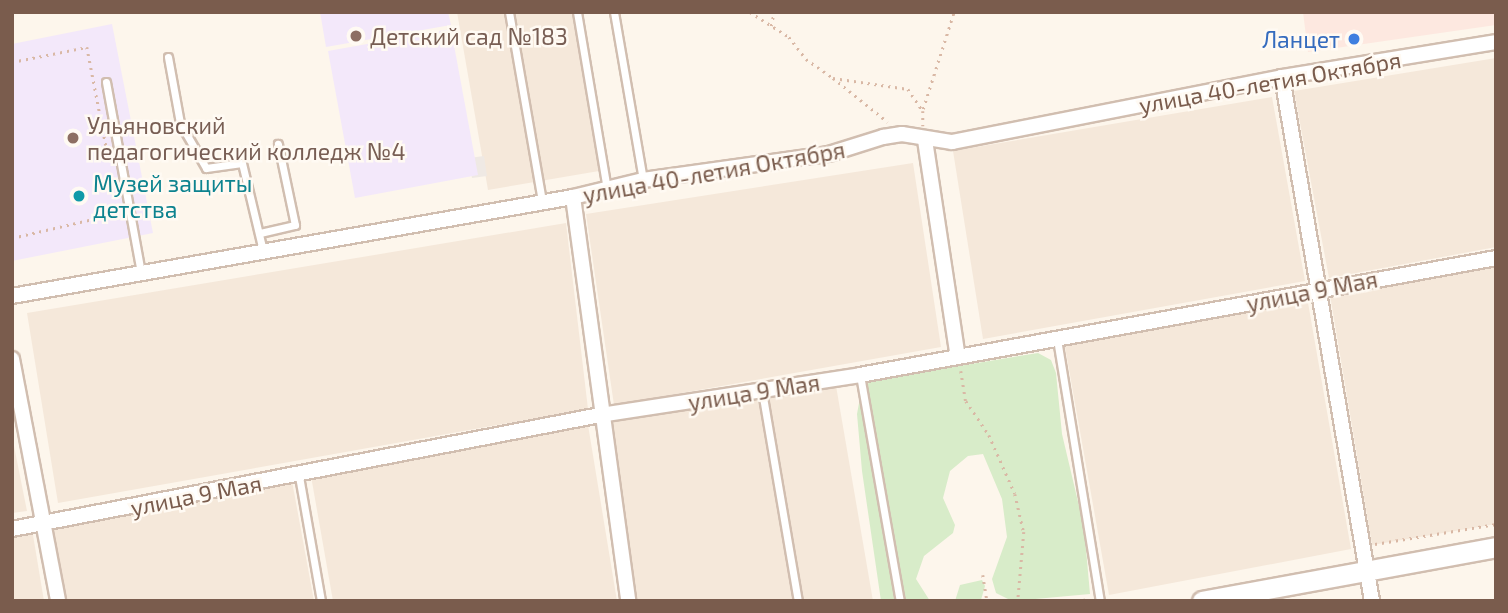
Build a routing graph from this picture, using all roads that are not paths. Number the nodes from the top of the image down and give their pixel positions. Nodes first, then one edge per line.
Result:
1 (509, 12) edge
2 (577, 12) edge
3 (614, 12) edge
4 (1496, 42) edge
5 (168, 57) dead end
6 (1282, 77) junction
7 (106, 82) dead end
8 (925, 140) junction
9 (278, 144) dead end
10 (643, 180) junction
11 (607, 189) junction
12 (573, 197) junction
13 (542, 201) junction
14 (260, 233) junction
15 (263, 252) junction
16 (1496, 258) edge
17 (141, 272) junction
18 (1321, 288) junction
19 (12, 296) edge
20 (1057, 340) junction
21 (958, 357) junction
22 (12, 359) edge
23 (860, 374) junction
24 (762, 391) junction
25 (600, 415) junction
26 (299, 476) junction
27 (47, 523) junction
28 (12, 529) edge
29 (1496, 547) edge
30 (1364, 570) junction
31 (58, 601) edge
32 (321, 601) edge
33 (628, 601) edge
34 (799, 601) edge
35 (900, 601) edge
36 (1100, 601) edge
37 (1202, 601) edge
38 (1372, 601) edge

1 - 13 lane
2 - 11 lane
3 - 10 lane
4 - 6 street, улица 40-летия Октября
5 - 14 lane
6 - 8 street, улица 40-летия Октября
6 - 18 street
7 - 17 lane
8 - 10 street, улица 40-летия Октября
8 - 21 street
9 - 14 lane
10 - 11 street, улица 40-летия Октября
11 - 12 street, улица 40-летия Октября
12 - 13 street, улица 40-летия Октября
12 - 25 street
13 - 15 street, улица 40-летия Октября
14 - 15 lane
15 - 17 street, улица 40-летия Октября
16 - 18 street, улица 9 Мая
17 - 19 street, улица 40-летия Октября
18 - 20 street, улица 9 Мая
18 - 30 street
20 - 21 street, улица 9 Мая
20 - 36 lane
21 - 23 street, улица 9 Мая
22 - 27 street
23 - 24 street, улица 9 Мая
23 - 35 lane
24 - 25 street, улица 9 Мая
24 - 34 lane
25 - 26 street, улица 9 Мая
25 - 33 street
26 - 27 street, улица 9 Мая
26 - 32 lane
27 - 28 street, улица 9 Мая
27 - 31 street
29 - 30 street
30 - 37 street
30 - 38 street

